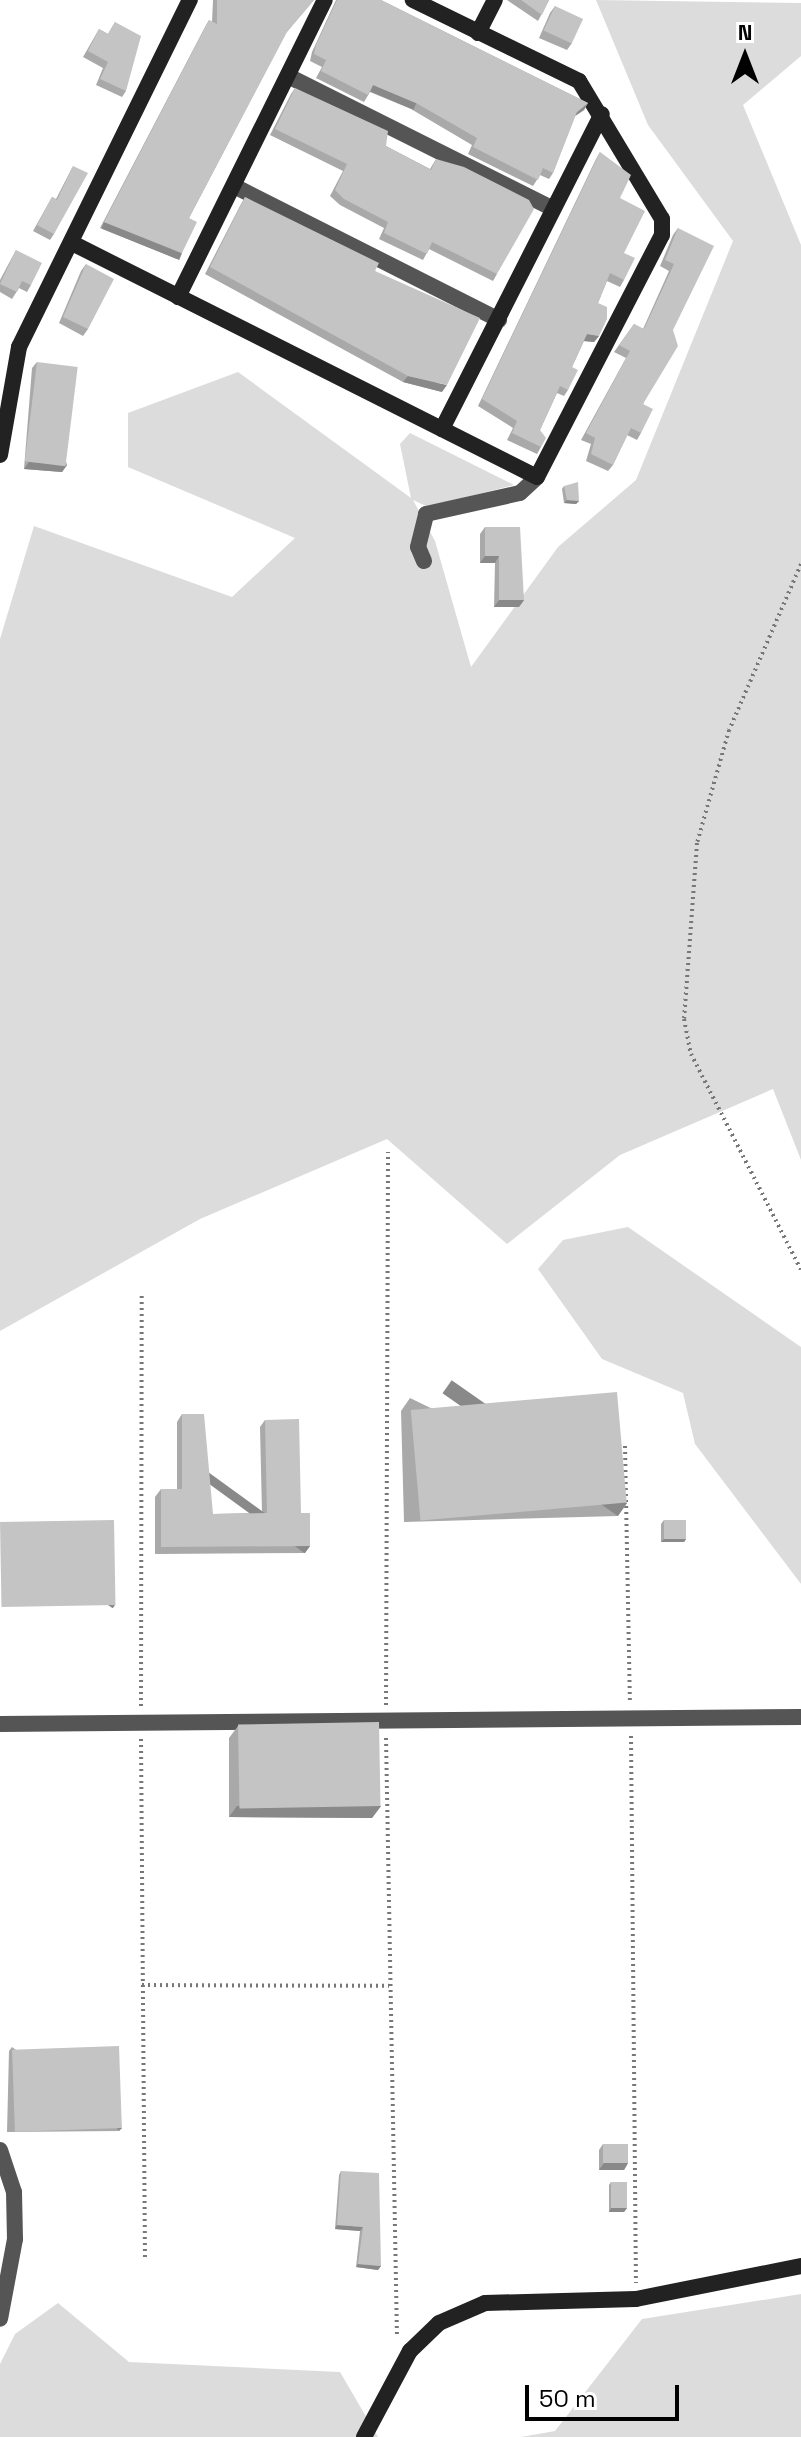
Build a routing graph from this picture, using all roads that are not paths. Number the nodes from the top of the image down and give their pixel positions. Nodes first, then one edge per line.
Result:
1 (190, 0) edge
2 (325, 0) edge
3 (413, 0) edge
4 (495, 0) edge
5 (478, 33) junction
6 (288, 76) junction
7 (602, 114) junction
8 (234, 186) junction
9 (552, 208) junction
10 (74, 244) junction
11 (178, 297) junction
12 (499, 320) junction
13 (442, 429) junction
14 (0, 455) edge
15 (537, 477) junction
16 (424, 561) dead end
17 (801, 1717) edge
18 (0, 1724) edge
19 (0, 2150) edge
20 (801, 2266) edge
21 (0, 2319) edge
22 (364, 2437) edge

1 - 10 street
2 - 6 street
3 - 5 street
4 - 5 street
5 - 7 street
6 - 8 street
6 - 9 street
7 - 9 street
7 - 15 street
8 - 11 street
8 - 12 street
9 - 12 street
10 - 11 street
10 - 14 street
11 - 13 street
12 - 13 street
13 - 15 street
15 - 16 street
17 - 18 street
19 - 21 street
20 - 22 street

